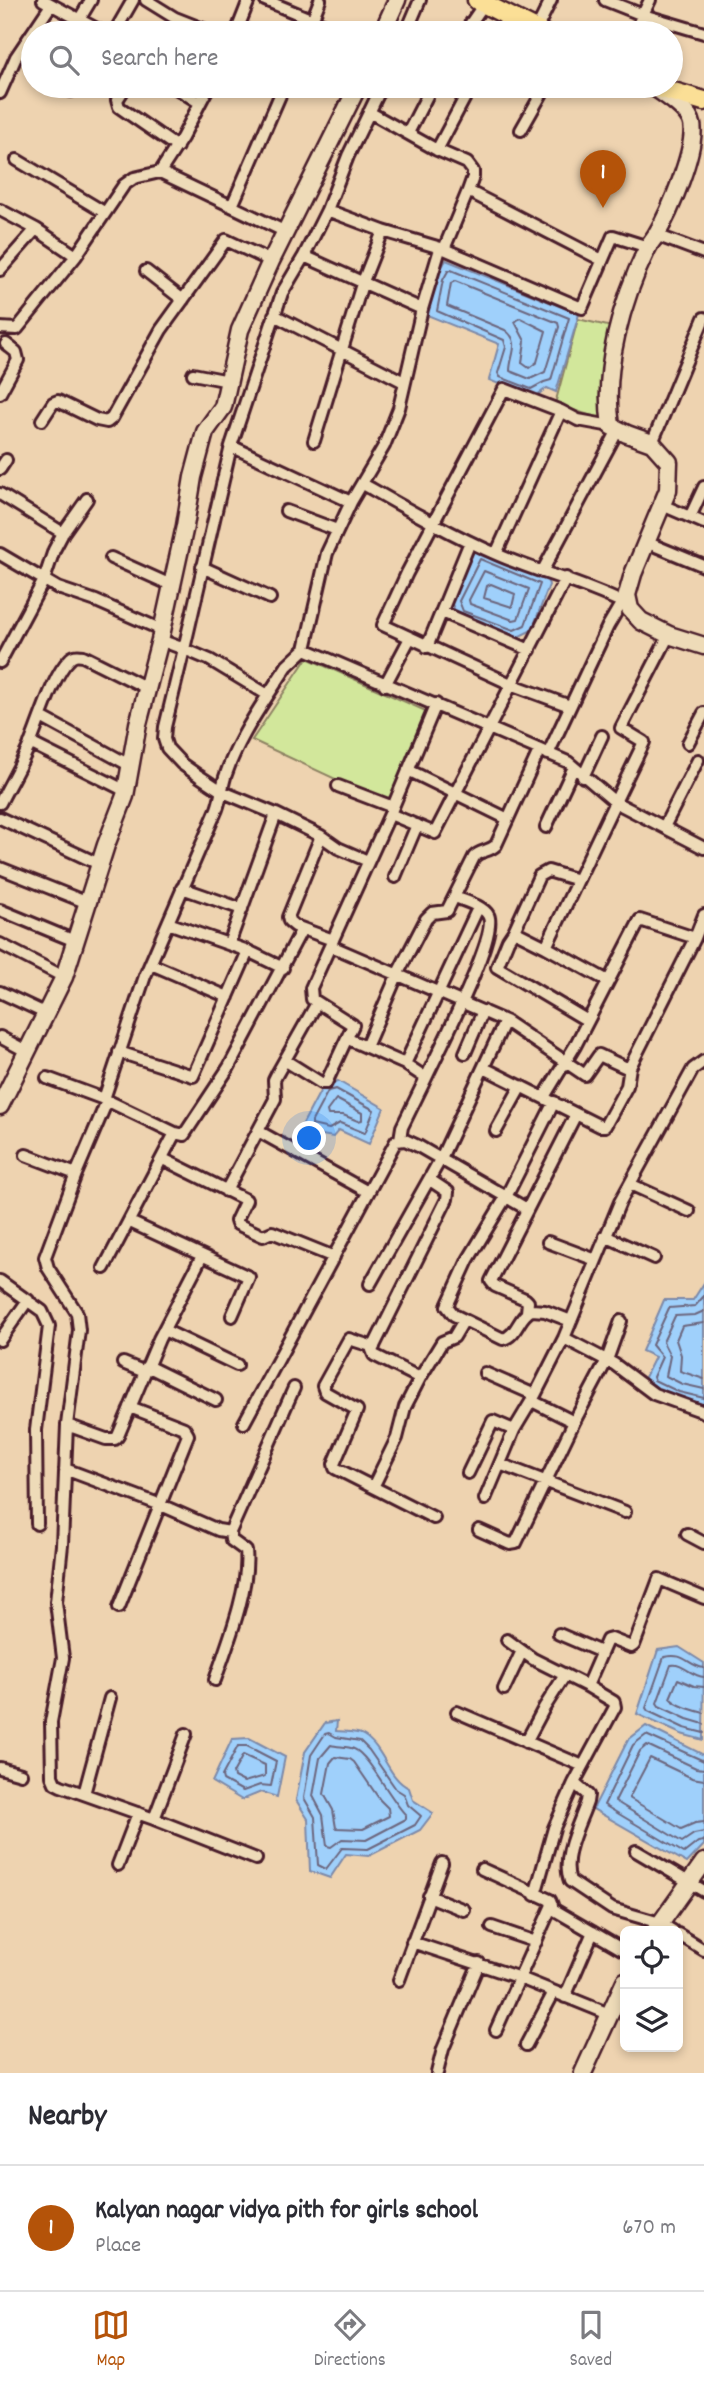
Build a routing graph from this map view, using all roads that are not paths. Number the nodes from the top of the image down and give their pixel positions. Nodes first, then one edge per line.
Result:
1 (91, 0) edge
2 (132, 0) edge
3 (146, 0) edge
4 (249, 0) edge
5 (265, 0) edge
6 (320, 0) edge
7 (397, 0) edge
8 (420, 0) edge
9 (551, 0) edge
10 (605, 0) edge
11 (650, 0) edge
12 (47, 2) edge
13 (480, 2) edge
14 (643, 15) junction
15 (508, 17) junction
16 (313, 19) junction
17 (79, 20) joint
18 (36, 21) edge
19 (121, 21) edge
20 (183, 21) edge
21 (241, 21) edge
22 (317, 21) edge
23 (387, 21) edge
24 (411, 21) edge
25 (470, 21) edge
26 (506, 21) edge
27 (516, 21) edge
28 (543, 21) edge
29 (640, 21) edge
30 (663, 21) edge
31 (683, 27) edge
32 (704, 33) edge
33 (21, 48) edge
34 (0, 93) edge
35 (683, 95) edge
36 (118, 98) edge
37 (192, 98) edge
38 (203, 98) edge
39 (279, 98) edge
40 (352, 98) edge
41 (376, 98) edge
42 (426, 98) edge
43 (465, 98) edge
44 (539, 98) edge
45 (668, 98) edge
46 (704, 101) edge
47 (200, 103) junction
48 (369, 112) junction
49 (521, 130) dead end
50 (408, 133) junction
51 (177, 147) junction
52 (437, 150) junction
53 (17, 160) dead end
54 (160, 172) junction
55 (468, 191) junction
56 (232, 206) junction
57 (0, 210) edge
58 (327, 210) junction
59 (104, 212) junction
60 (36, 229) junction
61 (383, 231) junction
62 (286, 232) junction
63 (652, 241) junction
64 (442, 249) junction
65 (704, 253) edge
66 (76, 256) junction
67 (304, 256) junction
68 (602, 260) junction
69 (271, 261) junction
70 (0, 270) edge
71 (146, 271) dead end
72 (362, 284) junction
73 (183, 300) junction
74 (422, 309) junction
75 (274, 315) junction
76 (704, 318) edge
77 (0, 328) edge
78 (17, 329) junction
79 (3, 344) edge
80 (343, 351) junction
81 (193, 374) dead end
82 (229, 381) junction
83 (404, 382) junction
84 (0, 393) edge
85 (561, 411) junction
86 (42, 420) dead end
87 (615, 428) junction
88 (314, 441) dead end
89 (652, 443) junction
90 (231, 446) junction
91 (363, 484) junction
92 (704, 487) edge
93 (0, 494) edge
94 (87, 499) dead end
95 (351, 502) junction
96 (662, 505) junction
97 (286, 510) dead end
98 (690, 517) junction
99 (704, 523) edge
100 (433, 524) junction
101 (337, 530) junction
102 (63, 533) junction
103 (646, 541) junction
104 (470, 542) junction
105 (0, 554) edge
106 (496, 554) junction
107 (111, 558) dead end
108 (704, 566) edge
109 (202, 567) junction
110 (542, 572) junction
111 (566, 578) junction
112 (44, 580) junction
113 (171, 585) junction
114 (270, 598) dead end
115 (624, 598) junction
116 (442, 612) junction
117 (669, 635) junction
118 (410, 638) junction
119 (170, 642) junction
120 (704, 646) edge
121 (427, 647) junction
122 (304, 649) junction
123 (530, 650) junction
124 (0, 662) edge
125 (385, 685) junction
126 (513, 685) junction
127 (147, 688) junction
128 (268, 695) junction
129 (436, 704) junction
130 (570, 706) junction
131 (704, 713) edge
132 (41, 717) junction
133 (489, 728) junction
134 (602, 736) dead end
135 (30, 743) junction
136 (688, 743) dead end
137 (544, 752) junction
138 (698, 760) dead end
139 (131, 766) junction
140 (573, 768) junction
141 (408, 770) junction
142 (583, 777) junction
143 (338, 786) dead end
144 (126, 791) junction
145 (223, 792) junction
146 (456, 794) junction
147 (1, 798) edge
148 (615, 802) junction
149 (392, 811) junction
150 (276, 814) junction
151 (0, 818) edge
152 (508, 819) junction
153 (417, 825) junction
154 (546, 827) dead end
155 (664, 827) junction
156 (321, 836) junction
157 (704, 848) edge
158 (368, 862) junction
159 (101, 865) junction
160 (0, 868) edge
161 (395, 877) dead end
162 (578, 880) junction
163 (182, 887) junction
164 (455, 897) junction
165 (88, 903) junction
166 (478, 908) junction
167 (242, 909) junction
168 (0, 910) edge
169 (704, 915) edge
170 (168, 923) junction
171 (302, 929) junction
172 (514, 931) junction
173 (695, 938) junction
174 (75, 941) junction
175 (332, 943) junction
176 (0, 944) edge
177 (229, 944) junction
178 (547, 947) junction
179 (247, 951) junction
180 (150, 964) junction
181 (283, 968) junction
182 (398, 974) junction
183 (64, 977) junction
184 (608, 981) junction
185 (0, 992) edge
186 (439, 993) junction
187 (228, 998) junction
188 (462, 1002) junction
189 (317, 1003) junction
190 (483, 1011) junction
191 (47, 1014) junction
192 (505, 1021) junction
193 (589, 1021) junction
194 (0, 1037) edge
195 (348, 1039) junction
196 (366, 1047) junction
197 (26, 1051) junction
198 (119, 1052) junction
199 (465, 1053) dead end
200 (286, 1061) junction
201 (566, 1061) junction
202 (704, 1061) edge
203 (405, 1064) junction
204 (484, 1068) junction
205 (629, 1069) junction
206 (426, 1077) junction
207 (47, 1078) dead end
208 (4, 1086) edge
209 (521, 1086) junction
210 (105, 1100) junction
211 (549, 1100) junction
212 (0, 1105) edge
213 (576, 1114) junction
214 (496, 1130) dead end
215 (258, 1131) junction
216 (175, 1133) junction
217 (400, 1139) junction
218 (26, 1155) dead end
219 (441, 1158) junction
220 (163, 1159) junction
221 (76, 1174) junction
222 (430, 1180) junction
223 (630, 1184) junction
224 (226, 1191) junction
225 (368, 1192) junction
226 (506, 1197) junction
227 (527, 1209) junction
228 (689, 1211) dead end
229 (130, 1222) junction
230 (605, 1236) junction
231 (548, 1242) dead end
232 (202, 1255) junction
233 (334, 1257) junction
234 (654, 1258) dead end
235 (596, 1260) junction
236 (104, 1268) dead end
237 (0, 1281) edge
238 (370, 1283) dead end
239 (28, 1300) junction
240 (527, 1311) junction
241 (232, 1316) dead end
242 (464, 1320) junction
243 (571, 1321) junction
244 (621, 1321) dead end
245 (164, 1330) junction
246 (564, 1338) junction
247 (0, 1340) edge
248 (374, 1347) junction
249 (607, 1360) junction
250 (123, 1363) dead end
251 (237, 1365) dead end
252 (146, 1369) junction
253 (485, 1373) dead end
254 (420, 1378) junction
255 (294, 1388) dead end
256 (533, 1398) junction
257 (216, 1400) dead end
258 (130, 1407) junction
259 (704, 1412) edge
260 (574, 1422) junction
261 (244, 1423) dead end
262 (67, 1425) junction
263 (514, 1430) junction
264 (500, 1464) junction
265 (65, 1469) junction
266 (468, 1473) dead end
267 (547, 1480) junction
268 (373, 1487) junction
269 (485, 1499) dead end
270 (161, 1505) junction
271 (625, 1512) dead end
272 (434, 1518) dead end
273 (37, 1524) dead end
274 (479, 1530) dead end
275 (230, 1532) junction
276 (687, 1534) dead end
277 (704, 1543) edge
278 (704, 1598) edge
279 (119, 1606) dead end
280 (559, 1634) dead end
281 (507, 1640) dead end
282 (522, 1651) junction
283 (601, 1653) junction
284 (565, 1675) junction
285 (215, 1680) dead end
286 (587, 1686) junction
287 (504, 1689) dead end
288 (110, 1698) dead end
289 (457, 1712) dead end
290 (186, 1734) dead end
291 (526, 1742) junction
292 (583, 1766) junction
293 (0, 1768) edge
294 (21, 1774) dead end
295 (574, 1783) junction
296 (84, 1794) junction
297 (138, 1813) junction
298 (154, 1819) junction
299 (636, 1851) dead end
300 (256, 1859) dead end
301 (442, 1863) dead end
302 (704, 1863) edge
303 (118, 1865) dead end
304 (482, 1868) dead end
305 (689, 1882) junction
306 (704, 1891) edge
307 (535, 1895) junction
308 (429, 1896) junction
309 (551, 1908) junction
310 (464, 1910) dead end
311 (654, 1926) edge
312 (664, 1926) edge
313 (492, 1927) dead end
314 (593, 1932) junction
315 (683, 1937) edge
316 (412, 1942) junction
317 (536, 1942) junction
318 (620, 1948) edge
319 (704, 1950) edge
320 (479, 1963) junction
321 (520, 1978) junction
322 (399, 1980) dead end
323 (621, 1989) edge
324 (559, 1994) junction
325 (609, 2014) junction
326 (496, 2030) dead end
327 (526, 2045) dead end
328 (437, 2073) edge
329 (583, 2073) edge

1 - 17 street
2 - 19 street
3 - 20 street
4 - 21 street
5 - 16 street
6 - 16 street
7 - 23 street
8 - 24 street
9 - 28 street
10 - 14 street
11 - 14 street
12 - 17 street
12 - 18 street
13 - 15 main road
13 - 25 street
14 - 29 street
14 - 30 street
15 - 26 street
15 - 27 main road
16 - 22 street
31 - 32 street
33 - 34 street
35 - 46 main road
36 - 51 street
37 - 47 street
38 - 47 street
39 - 56 street
40 - 62 street
41 - 48 street
42 - 50 street
43 - 52 street
44 - 49 street
45 - 63 street
47 - 51 street
48 - 50 street
48 - 58 street
50 - 52 street
51 - 54 street
52 - 55 street
53 - 59 street
54 - 56 street
54 - 59 street
55 - 64 street
55 - 68 street
56 - 62 street
57 - 60 street
58 - 61 street
58 - 67 street
59 - 66 street
60 - 66 street
60 - 70 street
61 - 64 street
61 - 72 street
62 - 69 street
63 - 65 street
63 - 68 street
63 - 87 street
64 - 68 street
64 - 74 street
66 - 78 street
67 - 72 street
67 - 75 street
69 - 73 street
69 - 82 street
71 - 73 street
72 - 74 street
72 - 80 street
73 - 86 street
74 - 83 street
75 - 80 street
75 - 90 street
76 - 89 street
77 - 78 street
78 - 79 street
79 - 84 street
80 - 83 street
80 - 88 street
81 - 82 street
82 - 113 street
83 - 91 street
85 - 87 street
85 - 100 street
85 - 106 street
87 - 89 street
87 - 110 street
89 - 96 street
90 - 95 street
90 - 109 street
91 - 95 street
91 - 100 street
92 - 98 street
93 - 102 street
94 - 102 street
95 - 101 street
96 - 98 street
96 - 103 street
97 - 101 street
98 - 99 street
100 - 104 street
100 - 118 street
101 - 122 street
102 - 112 street
103 - 108 street
103 - 115 street
104 - 106 street
104 - 116 street
105 - 112 street
106 - 110 street
107 - 113 street
109 - 114 street
109 - 119 street
110 - 111 street
111 - 115 street
111 - 123 street
112 - 119 street
112 - 124 street
113 - 119 street
115 - 117 street
115 - 130 street
116 - 121 street
116 - 123 street
117 - 120 street
117 - 148 street
118 - 121 street
118 - 125 street
119 - 127 street
119 - 128 street
119 - 145 street
121 - 126 street
122 - 125 street
122 - 128 street
123 - 126 street
125 - 129 street
126 - 130 street
126 - 133 street
127 - 132 street
127 - 139 street
128 - 145 street
129 - 133 street
129 - 141 street
130 - 137 street
131 - 136 street
132 - 135 street
132 - 139 street
133 - 137 street
133 - 146 street
134 - 142 street
135 - 144 street
135 - 147 street
137 - 140 street
137 - 152 street
138 - 155 street
139 - 144 street
140 - 142 street
140 - 154 street
141 - 146 street
141 - 149 street
142 - 148 street
143 - 149 street
144 - 159 street
145 - 150 street
145 - 163 street
146 - 152 street
146 - 153 street
148 - 155 street
148 - 162 street
149 - 153 street
149 - 158 street
150 - 156 street
150 - 167 street
151 - 159 street
152 - 164 street
153 - 161 street
155 - 157 street
156 - 158 street
156 - 171 street
158 - 175 street
159 - 165 street
160 - 165 street
162 - 172 street
162 - 178 street
163 - 167 street
163 - 170 street
164 - 166 street
164 - 182 street
165 - 174 street
166 - 186 street
166 - 188 street
167 - 177 street
168 - 174 street
169 - 173 street
170 - 177 street
170 - 180 street
171 - 175 street
171 - 181 street
172 - 178 street
172 - 193 street
173 - 184 street
173 - 205 street
174 - 183 street
175 - 182 street
175 - 189 street
176 - 183 street
177 - 179 street
178 - 184 street
179 - 181 street
179 - 187 street
180 - 187 street
180 - 198 street
181 - 216 street
182 - 186 street
182 - 196 street
183 - 191 street
184 - 193 street
185 - 191 street
186 - 188 street
186 - 203 street
187 - 198 street
188 - 190 street
188 - 206 street
189 - 195 street
189 - 200 street
190 - 192 street
190 - 199 street
191 - 197 street
192 - 201 street
192 - 204 street
193 - 201 street
194 - 197 street
195 - 196 street
195 - 200 street
196 - 203 street
197 - 208 street
198 - 210 street
200 - 215 street
201 - 205 street
201 - 211 street
202 - 223 street
203 - 206 street
204 - 209 street
204 - 219 street
205 - 213 street
206 - 217 street
207 - 210 street
208 - 212 street
209 - 211 street
209 - 214 street
210 - 216 street
210 - 221 street
211 - 213 street
211 - 226 street
213 - 227 street
215 - 224 street
215 - 225 street
216 - 220 street
217 - 219 street
217 - 225 street
218 - 221 street
219 - 222 street
219 - 226 street
220 - 224 street
220 - 229 street
221 - 262 street
222 - 238 street
222 - 248 street
223 - 228 street
223 - 230 street
224 - 233 street
225 - 233 street
226 - 227 street
226 - 242 street
227 - 240 street
229 - 232 street
229 - 236 street
230 - 234 street
230 - 235 street
231 - 235 street
232 - 241 street
232 - 245 street
233 - 261 street
235 - 243 street
237 - 239 street
239 - 247 street
239 - 273 street
240 - 242 street
240 - 243 street
242 - 254 street
243 - 246 street
244 - 249 street
245 - 251 street
245 - 252 street
246 - 249 street
246 - 256 street
248 - 254 street
248 - 268 street
249 - 259 street
249 - 260 street
250 - 252 street
252 - 257 street
252 - 258 street
253 - 256 street
254 - 268 street
255 - 275 street
256 - 260 street
256 - 263 street
258 - 262 street
258 - 270 street
260 - 267 street
262 - 265 street
263 - 264 street
263 - 266 street
264 - 267 street
264 - 269 street
265 - 270 street
265 - 296 street
267 - 271 street
267 - 274 street
268 - 272 street
270 - 275 street
270 - 279 street
275 - 285 street
276 - 277 street
278 - 283 street
280 - 283 street
281 - 282 street
282 - 284 street
282 - 287 street
283 - 286 street
284 - 286 street
284 - 291 street
286 - 292 street
288 - 296 street
289 - 291 street
290 - 298 street
291 - 292 street
292 - 295 street
293 - 294 street
295 - 307 street
295 - 311 street
296 - 297 street
297 - 298 street
297 - 303 street
298 - 300 street
299 - 305 street
301 - 308 street
302 - 305 street
304 - 307 street
305 - 306 street
305 - 312 street
307 - 309 street
308 - 310 street
308 - 316 street
309 - 314 street
309 - 317 street
313 - 317 street
314 - 318 street
314 - 324 street
315 - 319 street
316 - 320 street
316 - 322 street
317 - 321 street
320 - 321 street
320 - 328 street
321 - 324 street
321 - 326 street
323 - 325 street
324 - 325 street
324 - 327 street
325 - 329 street

